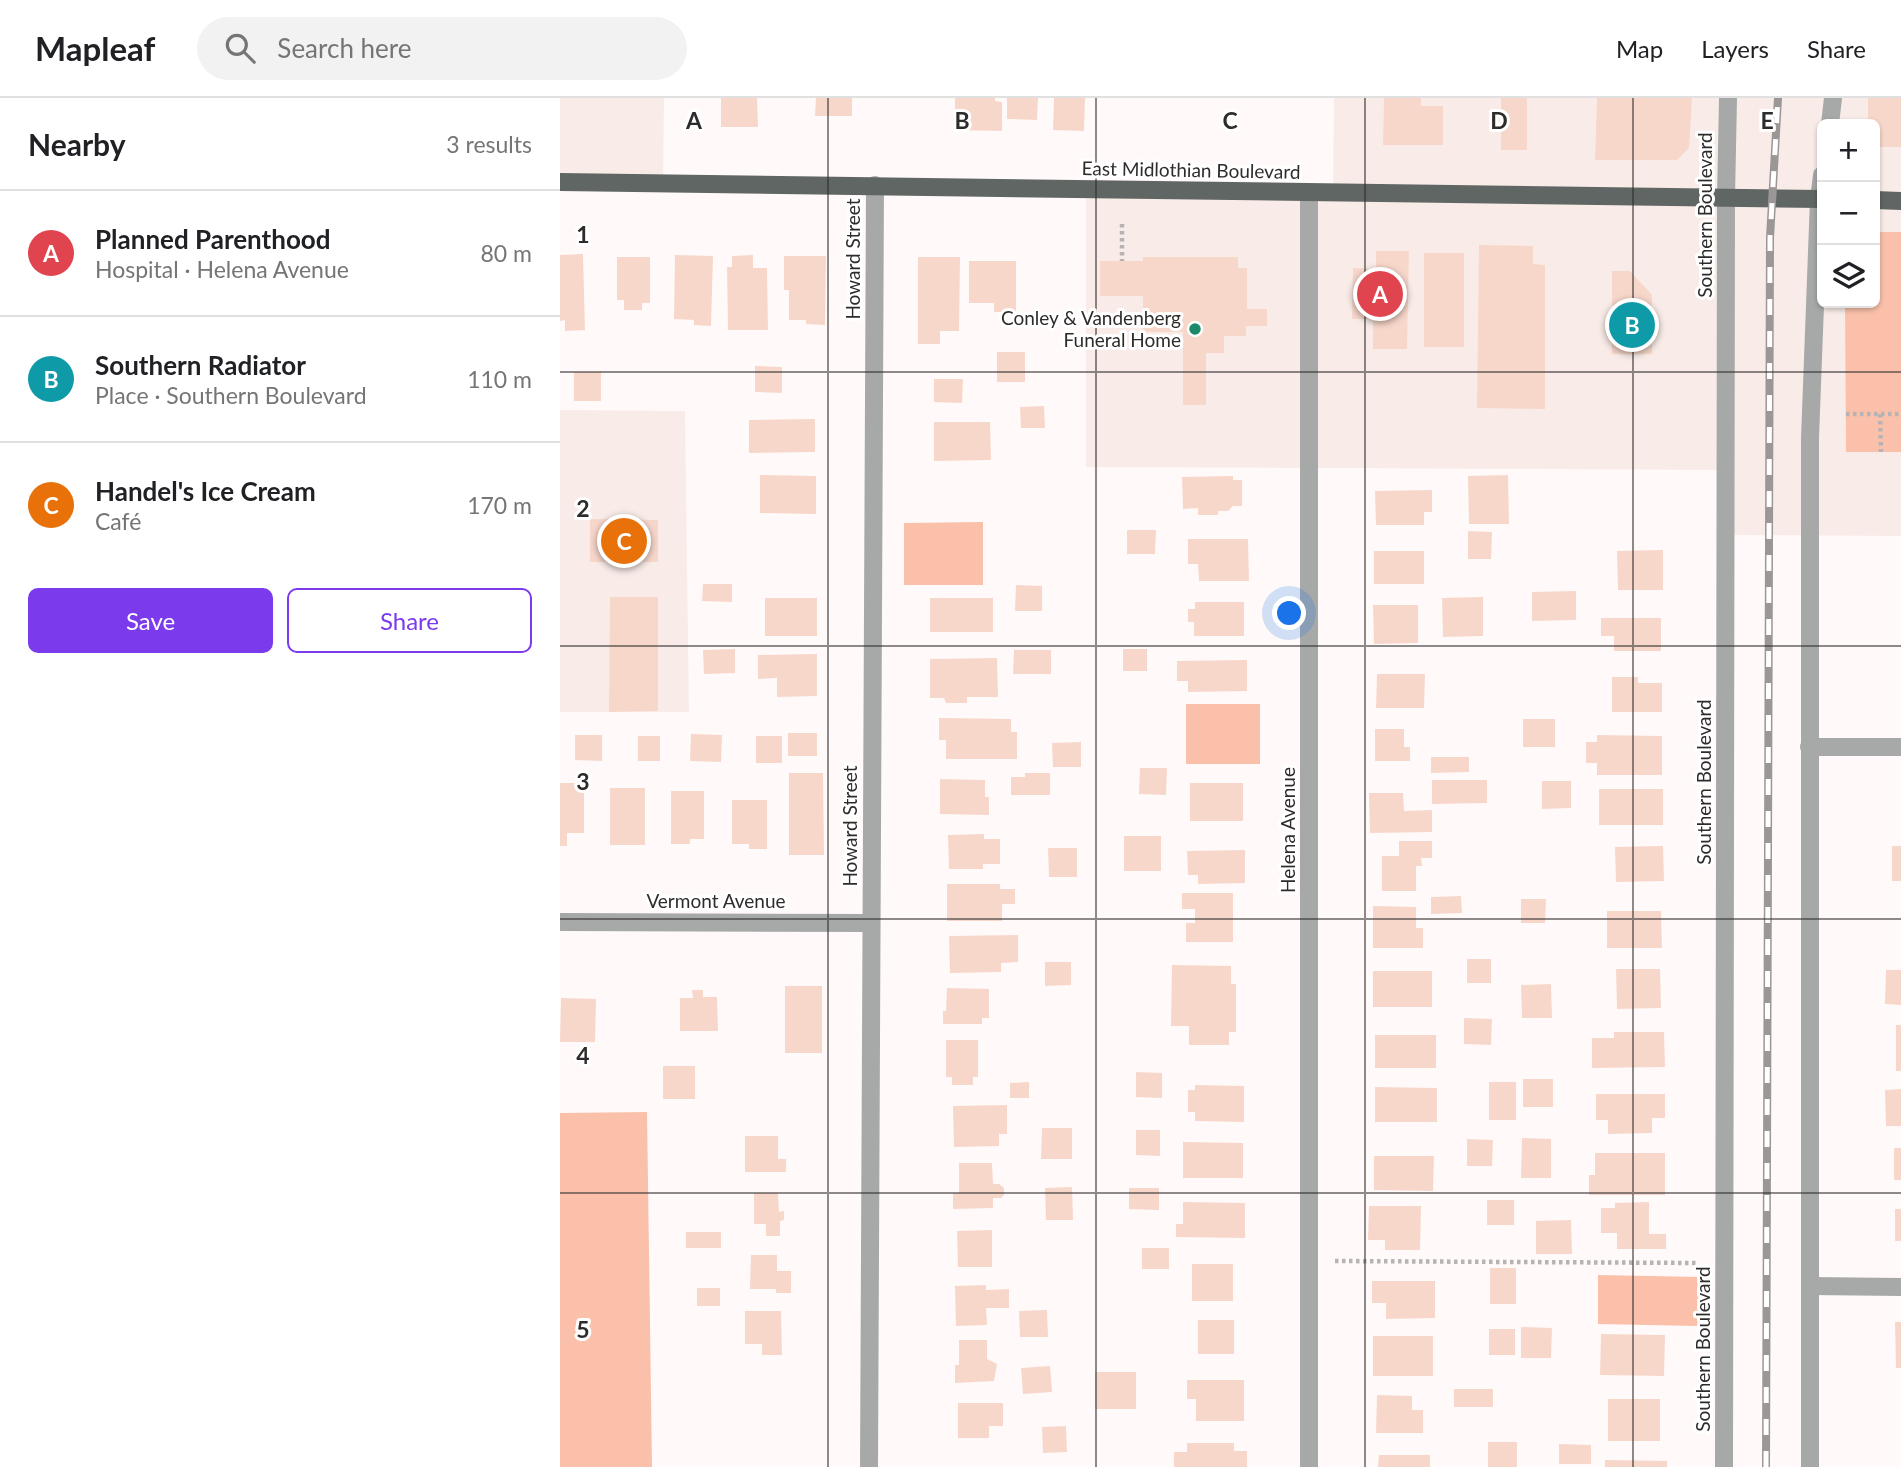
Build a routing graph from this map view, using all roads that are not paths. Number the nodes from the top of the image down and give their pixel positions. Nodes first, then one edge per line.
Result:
1 (1728, 98) edge
2 (1833, 98) edge
3 (1831, 119) edge
4 (560, 182) edge
5 (875, 185) junction
6 (1309, 193) junction
7 (1726, 199) junction
8 (1817, 199) edge
9 (1880, 200) edge
10 (1901, 201) edge
11 (1818, 245) edge
12 (1809, 747) junction
13 (1901, 747) edge
14 (560, 922) edge
15 (871, 923) junction
16 (1810, 1286) junction
17 (1901, 1287) edge
18 (869, 1467) edge
19 (1309, 1467) edge
20 (1724, 1467) edge
21 (1810, 1467) edge

1 - 7 street, Southern Boulevard
2 - 3 street
4 - 5 main road, East Midlothian Boulevard
5 - 6 main road, East Midlothian Boulevard
5 - 15 street, Howard Street
6 - 7 main road, East Midlothian Boulevard
6 - 19 street, Helena Avenue
7 - 8 main road, East Midlothian Boulevard
7 - 20 street, Southern Boulevard
9 - 10 main road
11 - 12 street
12 - 13 street
12 - 16 street
14 - 15 street, Vermont Avenue
15 - 18 street, Howard Street
16 - 17 street
16 - 21 street

